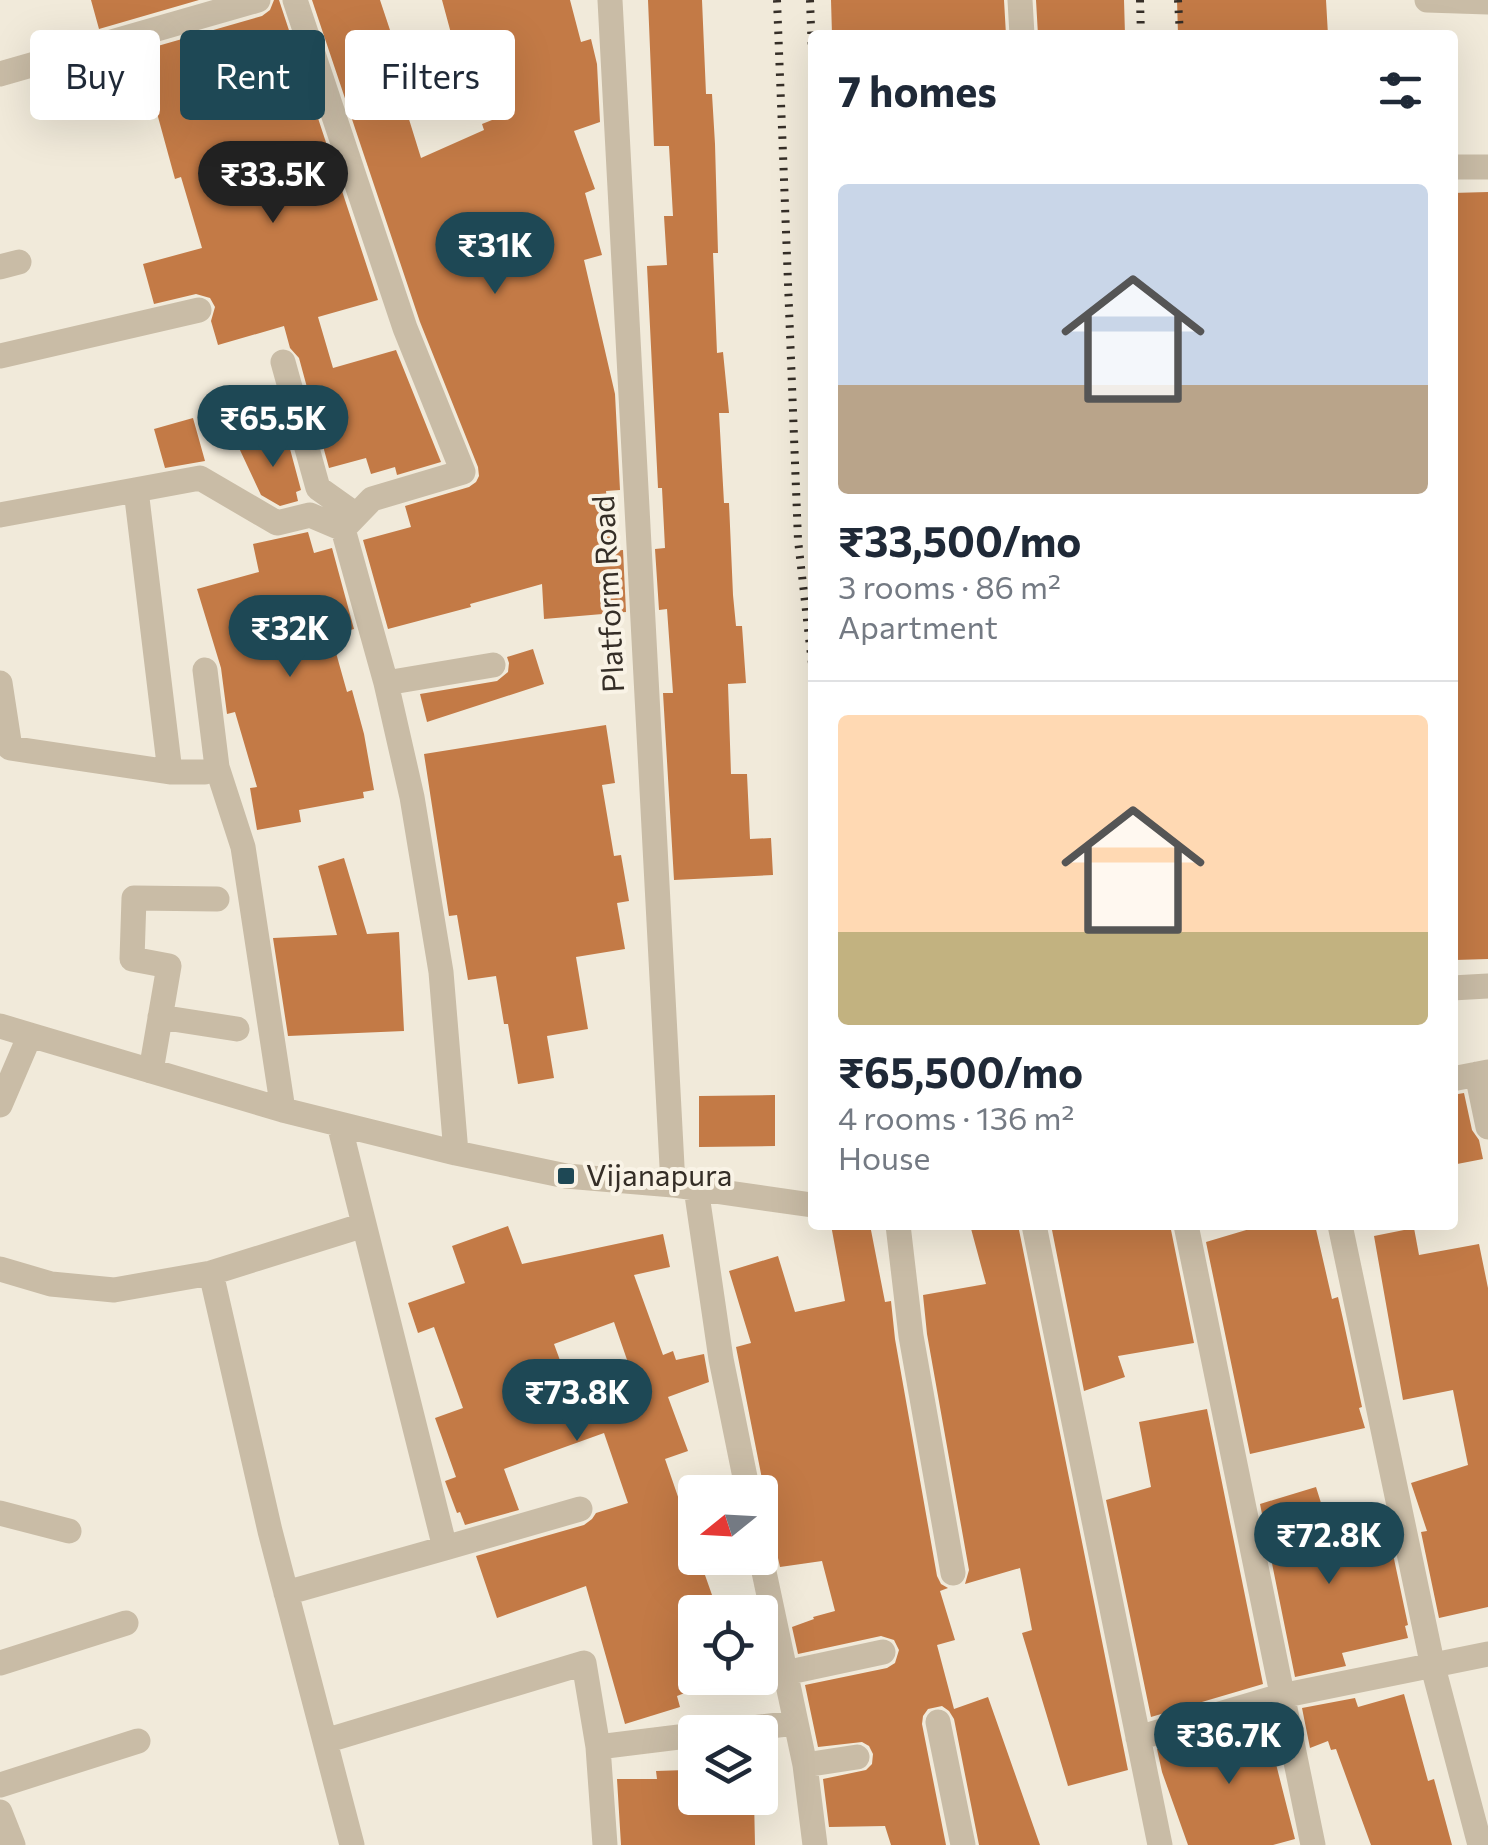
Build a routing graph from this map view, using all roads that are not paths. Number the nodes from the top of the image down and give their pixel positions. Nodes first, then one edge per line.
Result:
1 (258, 0) edge
2 (295, 0) edge
3 (610, 0) edge
4 (1020, 0) edge
5 (1427, 0) edge
6 (1488, 2) edge
7 (1022, 30) edge
8 (0, 74) edge
9 (1458, 167) edge
10 (1488, 167) edge
11 (199, 310) dead end
12 (0, 356) edge
13 (283, 362) dead end
14 (136, 490) junction
15 (0, 515) edge
16 (350, 522) junction
17 (493, 665) dead end
18 (205, 670) dead end
19 (386, 682) junction
20 (0, 683) edge
21 (4, 730) edge
22 (217, 767) junction
23 (170, 772) junction
24 (218, 899) dead end
25 (1488, 986) edge
26 (1458, 988) edge
27 (160, 1017) junction
28 (0, 1026) edge
29 (237, 1029) dead end
30 (30, 1035) junction
31 (151, 1071) junction
32 (1472, 1075) edge
33 (0, 1105) edge
34 (282, 1110) junction
35 (338, 1124) junction
36 (1488, 1127) edge
37 (456, 1153) junction
38 (684, 1187) junction
39 (808, 1205) edge
40 (364, 1225) junction
41 (899, 1230) edge
42 (1035, 1230) edge
43 (1187, 1230) edge
44 (1341, 1230) edge
45 (0, 1270) edge
46 (211, 1273) junction
47 (745, 1475) edge
48 (580, 1509) dead end
49 (0, 1513) edge
50 (70, 1531) dead end
51 (446, 1548) junction
52 (953, 1573) dead end
53 (765, 1575) edge
54 (286, 1593) junction
55 (126, 1623) dead end
56 (883, 1652) dead end
57 (1488, 1654) edge
58 (0, 1663) edge
59 (1433, 1667) junction
60 (785, 1673) junction
61 (1281, 1696) junction
62 (938, 1722) dead end
63 (796, 1723) junction
64 (778, 1725) edge
65 (678, 1737) edge
66 (1138, 1738) junction
67 (138, 1741) dead end
68 (325, 1741) junction
69 (598, 1746) junction
70 (857, 1757) dead end
71 (806, 1765) junction
72 (0, 1786) edge
73 (0, 1812) edge
74 (13, 1845) edge
75 (352, 1845) edge
76 (605, 1845) edge
77 (815, 1845) edge
78 (963, 1845) edge
79 (1160, 1845) edge
80 (1313, 1845) edge
81 (1480, 1845) edge

1 - 8 street
2 - 16 street
3 - 38 street, Platform Road
4 - 7 street
5 - 6 street
9 - 10 street
11 - 12 street
13 - 16 street
14 - 15 street
14 - 16 street
14 - 23 street
16 - 19 street
17 - 19 street
18 - 22 street
19 - 37 street
20 - 21 street
21 - 23 street
22 - 23 street
22 - 34 street
24 - 27 street
25 - 26 street
27 - 29 street
27 - 31 street
28 - 30 street
30 - 31 street
30 - 33 street
31 - 34 street
32 - 36 street
34 - 35 street
35 - 37 street
35 - 40 street
37 - 38 street
38 - 39 street
38 - 47 street, Platform Road
40 - 46 street
40 - 51 street
41 - 52 street
42 - 66 street
43 - 61 street
44 - 59 street
45 - 46 street
46 - 54 street
48 - 51 street
49 - 50 street
51 - 54 street
53 - 60 street
54 - 68 street
55 - 58 street
56 - 60 street
57 - 59 street
59 - 61 street
59 - 81 street
60 - 63 street
61 - 66 street
61 - 80 street
62 - 78 street
63 - 64 street
63 - 71 street
65 - 69 street
66 - 79 street
67 - 72 street
68 - 69 street
68 - 75 street
69 - 76 street
70 - 71 street
71 - 77 street
73 - 74 street

